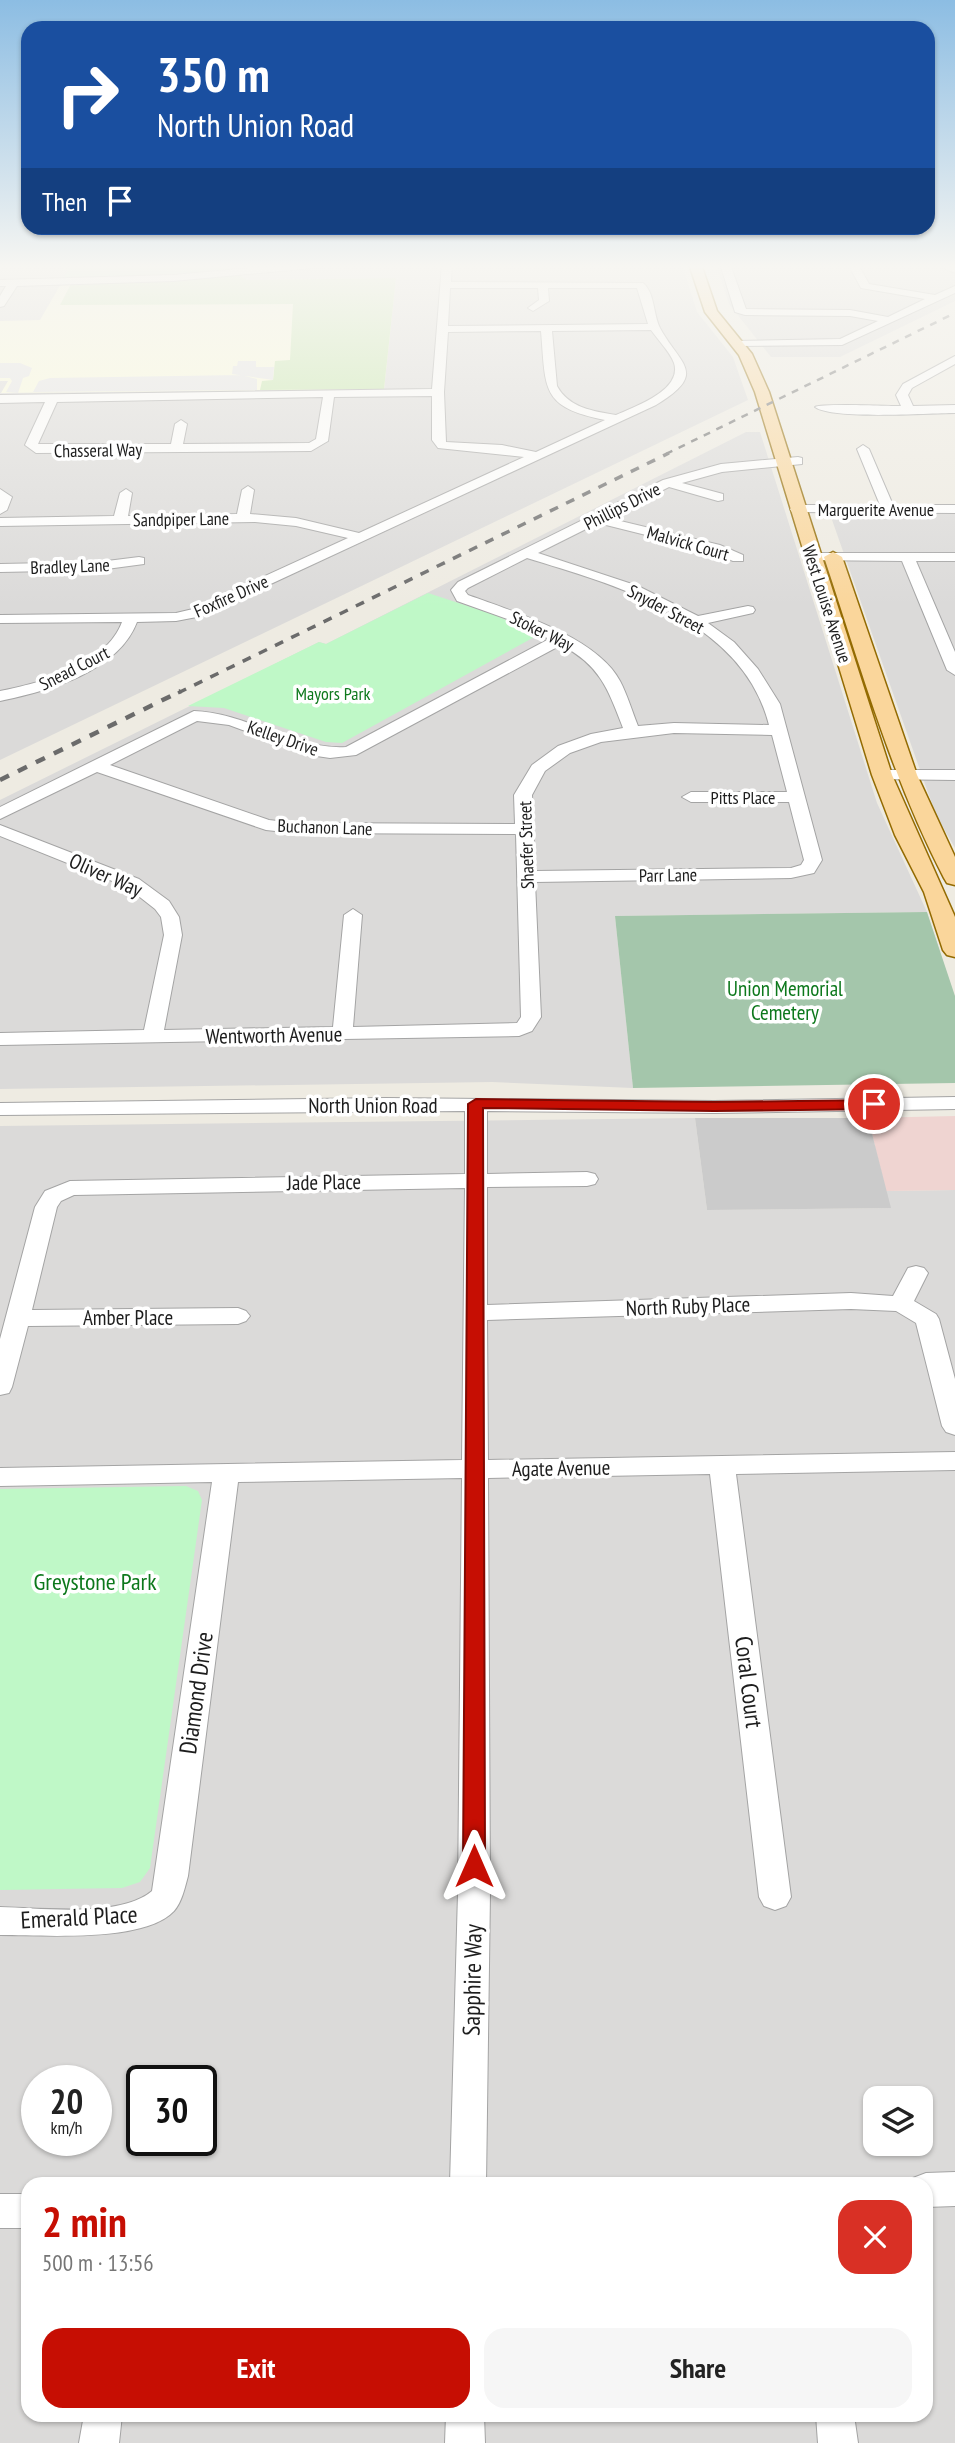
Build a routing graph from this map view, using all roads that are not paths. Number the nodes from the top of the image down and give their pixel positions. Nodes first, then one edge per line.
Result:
1 (439, 378) edge
2 (550, 378) edge
3 (679, 378) edge
4 (769, 378) edge
5 (921, 378) edge
6 (438, 393) junction
7 (329, 394) junction
8 (53, 398) junction
9 (0, 399) edge
10 (821, 407) dead end
11 (909, 410) junction
12 (955, 410) edge
13 (617, 419) junction
14 (181, 424) dead end
15 (176, 449) junction
16 (863, 449) dead end
17 (537, 456) junction
18 (790, 461) junction
19 (668, 483) junction
20 (248, 490) dead end
21 (126, 493) dead end
22 (424, 493) dead end
23 (718, 497) dead end
24 (444, 498) junction
25 (806, 509) junction
26 (888, 509) junction
27 (955, 509) edge
28 (243, 518) junction
29 (597, 519) junction
30 (120, 521) junction
31 (0, 522) edge
32 (359, 537) junction
33 (527, 554) junction
34 (812, 557) junction
35 (833, 557) junction
36 (955, 557) edge
37 (738, 558) dead end
38 (908, 558) junction
39 (139, 561) dead end
40 (0, 568) edge
41 (458, 590) joint
42 (748, 610) dead end
43 (131, 617) junction
44 (0, 619) edge
45 (696, 621) junction
46 (562, 639) junction
47 (955, 670) edge
48 (0, 696) edge
49 (631, 729) junction
50 (778, 730) junction
51 (94, 765) junction
52 (882, 775) junction
53 (907, 775) junction
54 (955, 775) edge
55 (691, 797) dead end
56 (796, 797) junction
57 (0, 814) edge
58 (0, 830) edge
59 (524, 830) junction
60 (808, 869) joint
61 (527, 877) junction
62 (955, 878) edge
63 (353, 915) dead end
64 (955, 950) edge
65 (530, 1008) joint
66 (342, 1034) junction
67 (153, 1036) junction
68 (0, 1039) edge
69 (955, 1103) edge
70 (476, 1104) junction
71 (0, 1109) edge
72 (587, 1179) dead end
73 (476, 1180) junction
74 (916, 1273) dead end
75 (901, 1304) junction
76 (475, 1313) junction
77 (238, 1316) dead end
78 (18, 1318) junction
79 (0, 1387) edge
80 (955, 1426) edge
81 (955, 1461) edge
82 (722, 1466) junction
83 (473, 1469) junction
84 (226, 1474) junction
85 (0, 1477) edge
86 (775, 1897) dead end
87 (156, 1908) joint
88 (0, 1921) edge
89 (468, 2177) edge
90 (955, 2189) edge
91 (933, 2190) edge
92 (0, 2211) edge
93 (21, 2211) edge
94 (102, 2422) edge
95 (465, 2422) edge
96 (836, 2422) edge
97 (100, 2443) edge
98 (465, 2443) edge
99 (838, 2443) edge

1 - 6 street
2 - 13 street
3 - 13 street, Foxfire Drive
4 - 18 main road, West Louise Avenue
5 - 11 street
6 - 7 street
6 - 17 street
7 - 8 street
7 - 15 street
8 - 9 street
8 - 15 street, Chasseral Way
10 - 11 street
11 - 12 street
13 - 17 street, Foxfire Drive
14 - 15 street
16 - 26 street
17 - 24 street, Foxfire Drive
18 - 19 street, Phillips Drive
18 - 25 main road, West Louise Avenue
19 - 23 street
19 - 29 street, Phillips Drive
20 - 28 street
21 - 30 street
22 - 24 street
24 - 32 street, Foxfire Drive
25 - 26 street, Marguerite Avenue
25 - 34 main road, West Louise Avenue
25 - 35 main road, West Louise Avenue
26 - 27 street, Marguerite Avenue
28 - 30 street, Sandpiper Lane
28 - 32 street, Sandpiper Lane
29 - 33 street, Phillips Drive
29 - 37 street, Malvick Court
30 - 31 street, Sandpiper Lane
32 - 43 street, Foxfire Drive
33 - 41 street, Phillips Drive
33 - 45 street, Snyder Street
34 - 35 street
34 - 52 main road, West Louise Avenue
35 - 38 street
35 - 53 main road, West Louise Avenue
36 - 38 street
38 - 47 street
39 - 40 street, Bradley Lane
41 - 46 street, Stoker Way
42 - 45 street
43 - 44 street, Foxfire Drive
43 - 48 street, Snead Court
45 - 50 street, Snyder Street
46 - 49 street, Stoker Way
46 - 51 street, Kelley Drive
49 - 50 street, Shaefer Street
49 - 59 street, Shaefer Street
50 - 56 street, Snyder Street
51 - 57 street, Kelley Drive
51 - 59 street, Buchanon Lane
52 - 53 street
52 - 64 main road, West Louise Avenue
53 - 54 street
53 - 62 main road, West Louise Avenue
55 - 56 street, Pitts Place
56 - 60 street, Snyder Street
58 - 67 street, Oliver Way
59 - 61 street, Shaefer Street
60 - 61 street, Parr Lane
61 - 65 street, Shaefer Street
63 - 66 street
65 - 66 street, Wentworth Avenue
66 - 67 street, Wentworth Avenue
67 - 68 street, Wentworth Avenue
69 - 70 street, North Union Road
70 - 71 street, North Union Road
70 - 73 street, Sapphire Way
72 - 73 street, Jade Place
73 - 76 street, Sapphire Way
73 - 78 street, Jade Place
74 - 75 street
75 - 76 street, North Ruby Place
75 - 80 street
76 - 83 street, Sapphire Way
77 - 78 street, Amber Place
78 - 79 street
81 - 82 street, Agate Avenue
82 - 83 street, Agate Avenue
82 - 86 street, Coral Court
83 - 84 street, Agate Avenue
83 - 89 street, Sapphire Way
84 - 85 street, Agate Avenue
84 - 87 street, Diamond Drive
87 - 88 street, Emerald Place
90 - 91 street
92 - 93 street
94 - 97 street
95 - 98 street
96 - 99 street

